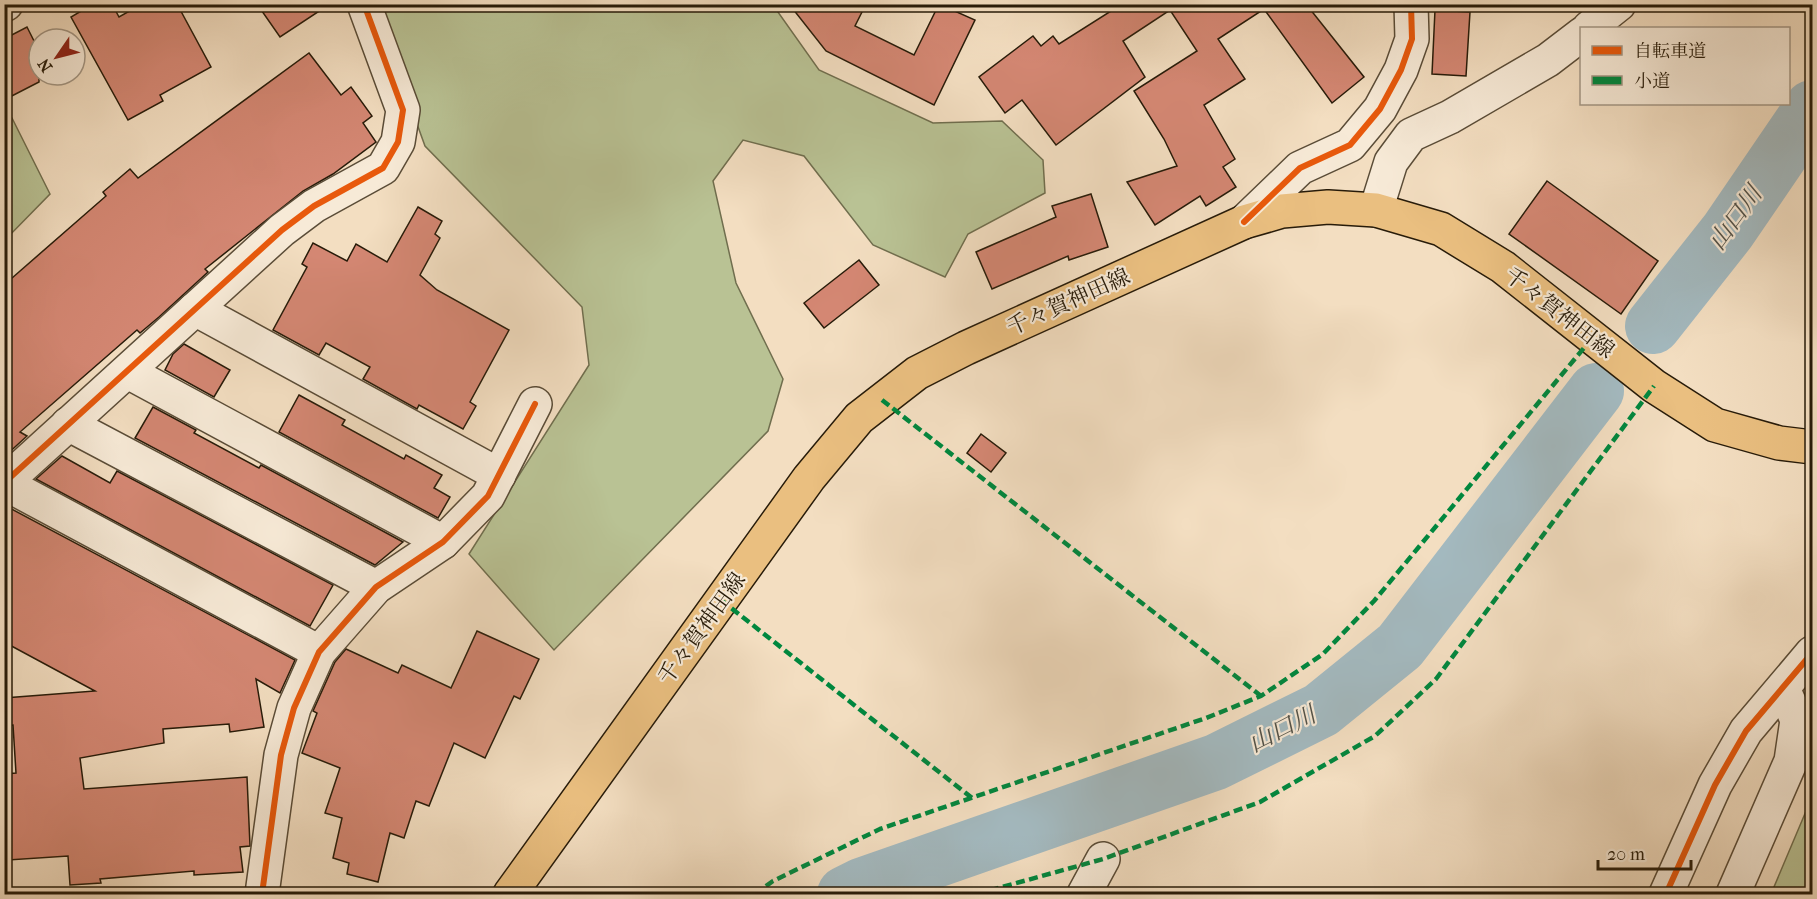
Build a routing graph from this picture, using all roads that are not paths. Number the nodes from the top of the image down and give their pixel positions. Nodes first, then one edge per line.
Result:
1 (364, 4) edge
2 (1411, 4) edge
3 (1619, 4) edge
4 (1590, 27) edge
5 (1580, 35) edge
6 (1376, 210) junction
7 (1244, 222) junction
8 (195, 309) junction
9 (128, 372) junction
10 (535, 404) dead end
11 (68, 424) junction
12 (1812, 447) edge
13 (499, 475) junction
14 (4, 483) edge
15 (443, 542) junction
16 (376, 587) junction
17 (320, 652) junction
18 (1812, 653) edge
19 (1783, 688) junction
20 (1103, 859) dead end
21 (262, 894) edge
22 (510, 894) edge
23 (1084, 894) edge
24 (1666, 894) edge
25 (1733, 894) edge

1 - 8 street
2 - 7 street
3 - 4 street
5 - 6 street
6 - 7 main road, 千々賀神田線
6 - 12 main road, 千々賀神田線
7 - 22 main road, 千々賀神田線
8 - 9 street
8 - 13 street
9 - 11 street
9 - 15 street
10 - 13 street
11 - 14 street
11 - 16 street
13 - 15 street
14 - 17 street
15 - 16 street
16 - 17 street
17 - 21 street
18 - 19 street
19 - 24 street
19 - 25 street
20 - 23 street

